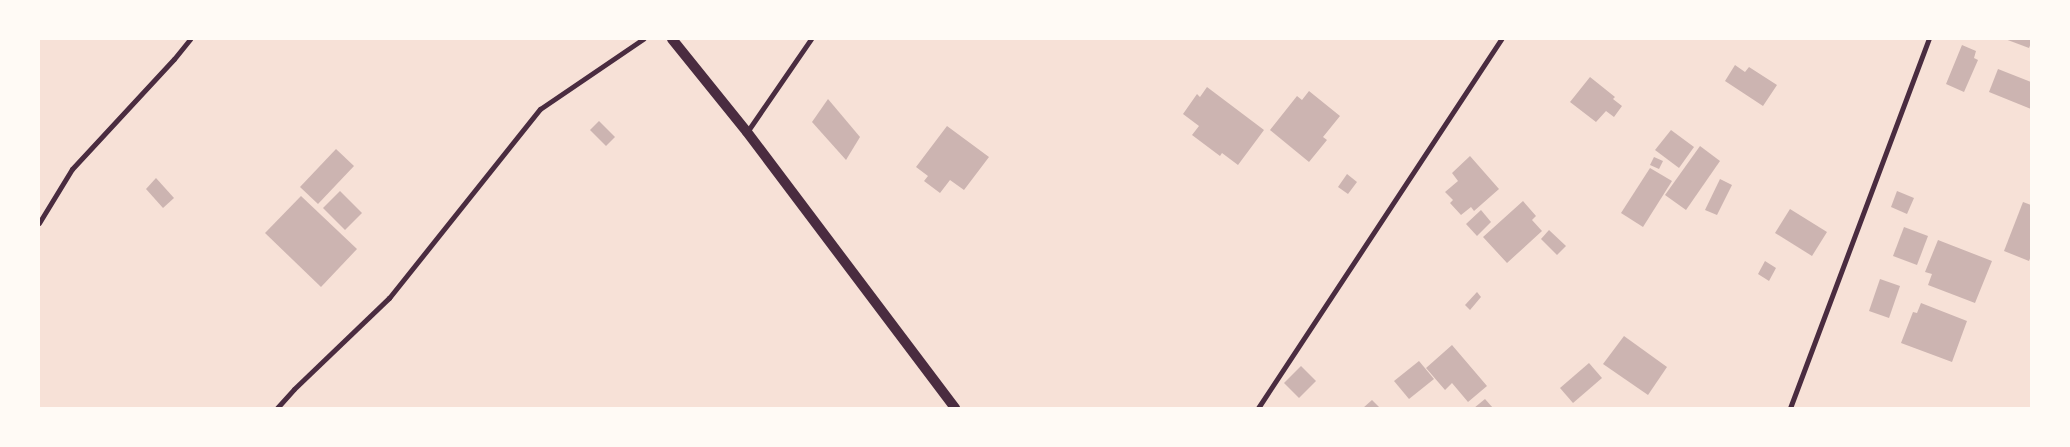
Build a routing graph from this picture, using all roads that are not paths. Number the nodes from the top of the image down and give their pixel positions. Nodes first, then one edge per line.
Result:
1 (190, 39) edge
2 (644, 39) edge
3 (672, 39) edge
4 (811, 39) edge
5 (1501, 39) edge
6 (1929, 39) edge
7 (747, 132) junction
8 (39, 223) edge
9 (1261, 407) edge
10 (277, 408) edge
11 (955, 408) edge
12 (1790, 408) edge

1 - 8 street
2 - 10 street
3 - 7 main road
4 - 7 street
5 - 9 street
6 - 12 street
7 - 11 main road

